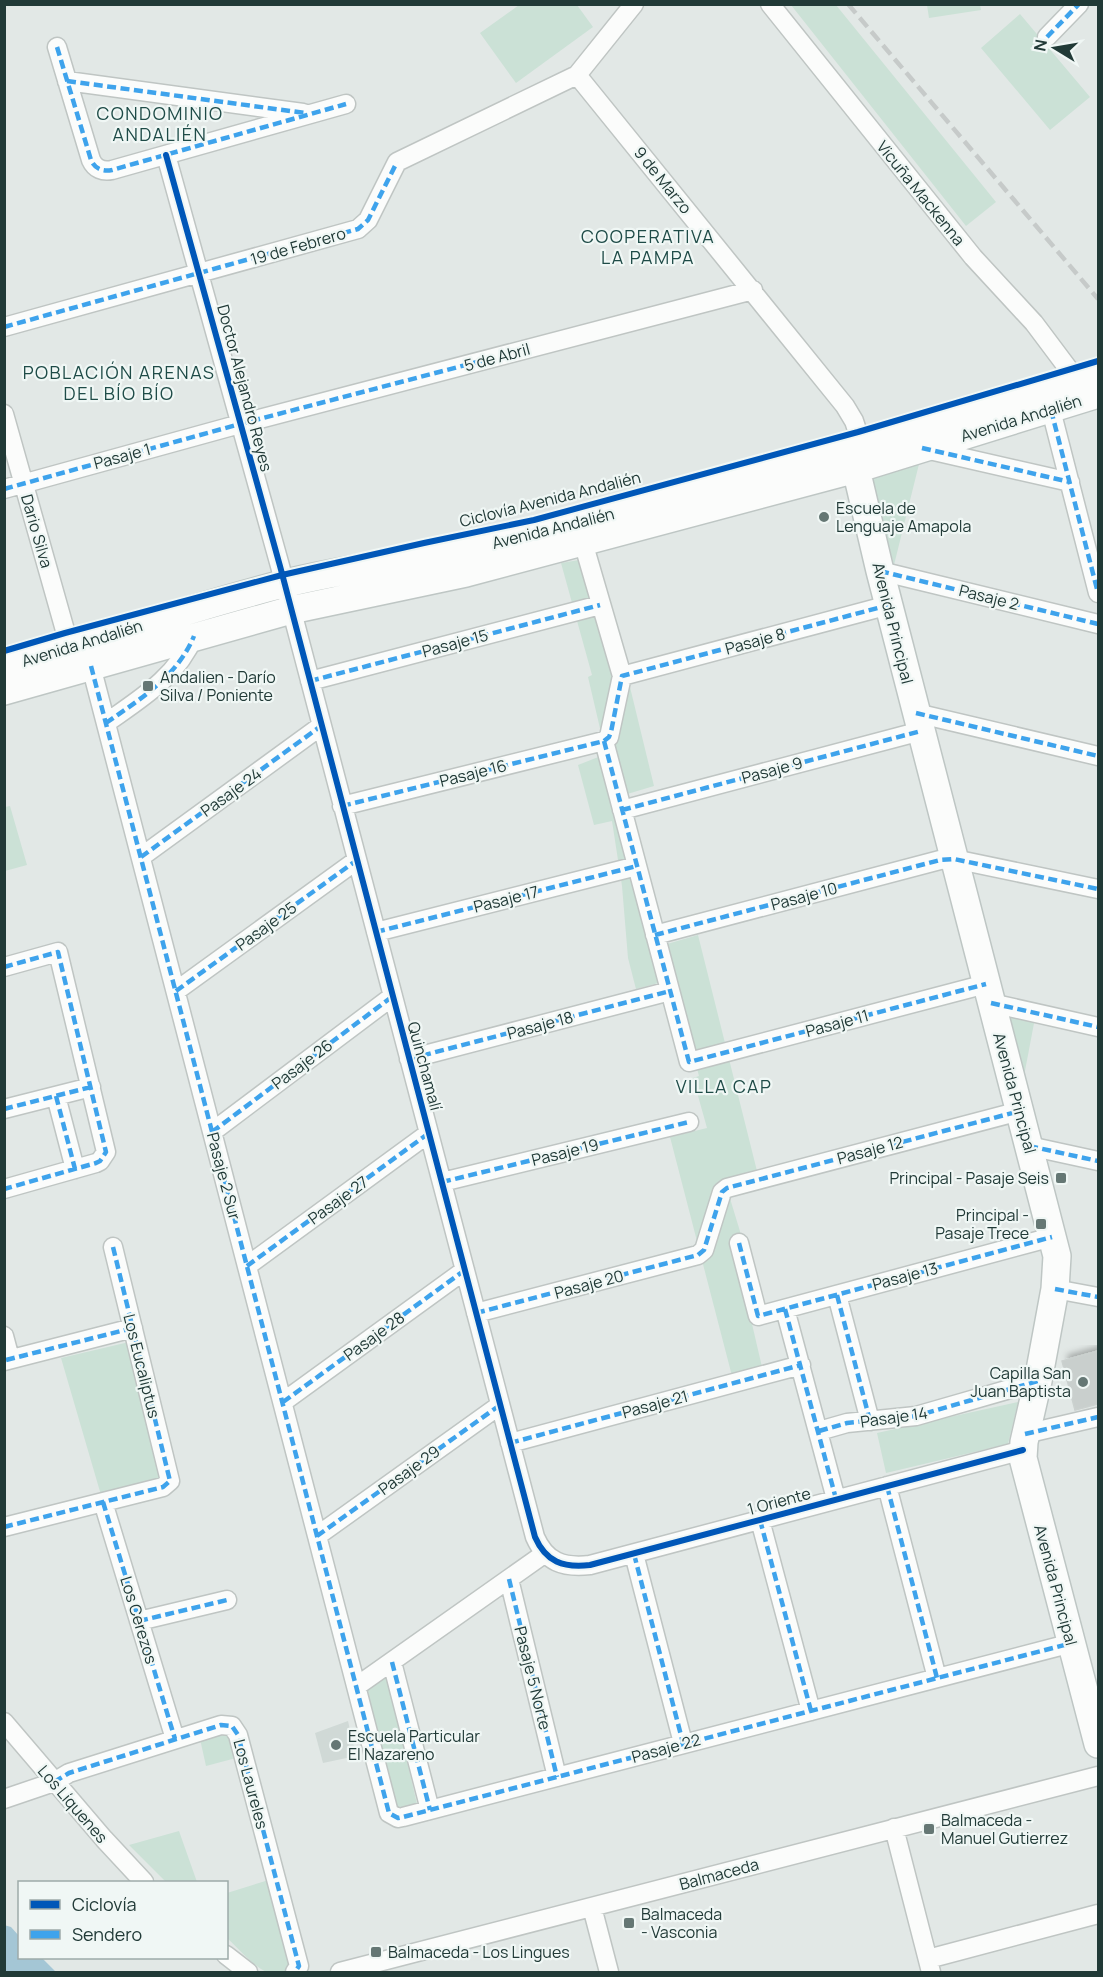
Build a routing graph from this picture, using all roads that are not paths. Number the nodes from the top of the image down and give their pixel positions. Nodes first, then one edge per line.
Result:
1 (634, 4) edge
2 (770, 4) edge
3 (1079, 4) edge
4 (1047, 37) dead end
5 (57, 47) dead end
6 (577, 75) junction
7 (67, 81) junction
8 (346, 104) dead end
9 (310, 114) junction
10 (166, 155) junction
11 (199, 274) junction
12 (753, 290) junction
13 (4, 327) edge
14 (1087, 375) edge
15 (1098, 394) edge
16 (1051, 410) junction
17 (4, 414) edge
18 (240, 424) junction
19 (922, 448) junction
20 (859, 457) junction
21 (1070, 482) junction
22 (24, 483) junction
23 (4, 489) edge
24 (583, 542) junction
25 (880, 571) junction
26 (284, 584) junction
27 (1098, 593) edge
28 (600, 605) junction
29 (889, 605) junction
30 (291, 610) junction
31 (1098, 624) edge
32 (194, 636) junction
33 (70, 648) junction
34 (91, 666) junction
35 (4, 667) edge
36 (622, 676) junction
37 (309, 681) junction
38 (4, 691) edge
39 (919, 722) junction
40 (106, 723) junction
41 (321, 726) junction
42 (604, 741) junction
43 (1098, 756) edge
44 (342, 806) junction
45 (622, 810) junction
46 (141, 858) junction
47 (954, 859) junction
48 (357, 860) junction
49 (637, 866) junction
50 (1098, 889) edge
51 (376, 932) junction
52 (655, 935) junction
53 (4, 967) edge
54 (176, 991) junction
55 (670, 991) junction
56 (989, 994) junction
57 (393, 996) junction
58 (1098, 1027) edge
59 (409, 1059) junction
60 (91, 1087) junction
61 (56, 1096) junction
62 (4, 1109) edge
63 (1020, 1110) junction
64 (689, 1122) dead end
65 (212, 1132) junction
66 (429, 1133) junction
67 (1029, 1146) junction
68 (1098, 1161) edge
69 (75, 1169) junction
70 (442, 1182) junction
71 (4, 1190) edge
72 (1053, 1237) junction
73 (739, 1243) dead end
74 (113, 1247) dead end
75 (701, 1253) joint
76 (247, 1266) junction
77 (465, 1269) junction
78 (1055, 1288) junction
79 (837, 1295) junction
80 (1098, 1297) edge
81 (785, 1309) junction
82 (476, 1313) junction
83 (134, 1328) junction
84 (4, 1336) edge
85 (5, 1360) edge
86 (801, 1365) junction
87 (1038, 1381) junction
88 (283, 1402) junction
89 (500, 1405) junction
90 (1098, 1417) edge
91 (870, 1421) junction
92 (819, 1431) junction
93 (1024, 1442) junction
94 (510, 1443) junction
95 (887, 1486) junction
96 (836, 1499) junction
97 (103, 1502) junction
98 (760, 1520) junction
99 (4, 1527) edge
100 (317, 1536) junction
101 (544, 1554) junction
102 (634, 1554) junction
103 (509, 1579) junction
104 (227, 1600) dead end
105 (139, 1621) junction
106 (1071, 1643) junction
107 (392, 1662) junction
108 (937, 1678) junction
109 (357, 1686) junction
110 (812, 1711) junction
111 (4, 1722) edge
112 (175, 1739) junction
113 (683, 1743) junction
114 (1098, 1744) edge
115 (1098, 1776) edge
116 (557, 1777) junction
117 (54, 1782) junction
118 (4, 1799) edge
119 (430, 1810) junction
120 (894, 1828) junction
121 (143, 1881) edge
122 (592, 1907) junction
123 (1098, 1914) edge
124 (228, 1957) edge
125 (929, 1966) edge
126 (248, 1972) edge
127 (296, 1972) edge
128 (340, 1972) edge
129 (609, 1972) edge

1 - 6 street
2 - 14 street, Vicuña Mackenna
3 - 4 street
5 - 7 street
6 - 11 street, 19 de Febrero
6 - 12 street, 9 de Marzo
7 - 9 street
7 - 10 street
8 - 9 street
9 - 10 street
10 - 11 street, Doctor Alejandro Reyes
11 - 13 street, 19 de Febrero
11 - 18 street, Doctor Alejandro Reyes
12 - 18 street, 5 de Abril
12 - 20 street, 9 de Marzo
14 - 20 main road, Avenida Andalién
15 - 16 main road, Avenida Andalién
16 - 19 main road, Avenida Andalién
16 - 21 street
17 - 22 street, Dario Silva
18 - 22 street, Pasaje 1
18 - 26 street, Doctor Alejandro Reyes
19 - 20 main road, Avenida Andalién
19 - 21 street
20 - 24 main road, Avenida Andalién
20 - 25 main road, Avenida Principal
20 - 26 main road, Avenida Andalién
21 - 27 street
22 - 23 street, Pasaje 1
22 - 33 street, Dario Silva
24 - 28 street
24 - 30 main road, Avenida Andalién
25 - 29 main road, Avenida Principal
25 - 31 street, Pasaje 2
26 - 30 street, Quinchamalí
26 - 33 main road, Avenida Andalién
28 - 36 street
28 - 37 street, Pasaje 15
29 - 36 street, Pasaje 8
29 - 39 main road, Avenida Principal
30 - 32 main road, Avenida Andalién
30 - 37 street, Quinchamalí
32 - 34 main road, Avenida Andalién
32 - 40 street
33 - 35 main road, Avenida Andalién
34 - 38 main road, Avenida Andalién
34 - 40 street, Pasaje 2 Sur
36 - 42 street
37 - 41 street, Quinchamalí
39 - 43 street
39 - 45 street, Pasaje 9
39 - 47 main road, Avenida Principal
40 - 46 street, Pasaje 2 Sur
41 - 44 street, Quinchamalí
41 - 46 street, Pasaje 24
42 - 44 street, Pasaje 16
42 - 45 street
44 - 48 street, Quinchamalí
45 - 49 street
46 - 54 street, Pasaje 2 Sur
47 - 50 street
47 - 52 street, Pasaje 10
47 - 56 main road, Avenida Principal
48 - 51 street, Quinchamalí
48 - 54 street, Pasaje 25
49 - 51 street, Pasaje 17
49 - 52 street
51 - 57 street, Quinchamalí
52 - 55 street
53 - 60 street
54 - 65 street, Pasaje 2 Sur
55 - 56 street, Pasaje 11
55 - 59 street, Pasaje 18
56 - 58 street
56 - 63 main road, Avenida Principal
57 - 59 street, Quinchamalí
57 - 65 street, Pasaje 26
59 - 66 street, Quinchamalí
60 - 61 street
60 - 69 street
61 - 62 street
61 - 69 street
63 - 67 main road, Avenida Principal
63 - 75 street, Pasaje 12
64 - 70 street, Pasaje 19
65 - 76 street, Pasaje 2 Sur
66 - 70 street, Quinchamalí
66 - 76 street, Pasaje 27
67 - 68 street
67 - 72 main road, Avenida Principal
69 - 71 street
70 - 77 street, Quinchamalí
72 - 78 main road, Avenida Principal
72 - 79 street, Pasaje 13
73 - 81 street, Pasaje 13
74 - 83 street, Los Eucaliptus
75 - 82 street, Pasaje 20
76 - 88 street, Pasaje 2 Sur
77 - 82 street, Quinchamalí
77 - 88 street, Pasaje 28
78 - 80 street
78 - 87 main road, Avenida Principal
79 - 81 street, Pasaje 13
79 - 91 street
81 - 86 street
82 - 89 street, Quinchamalí
83 - 85 street
83 - 97 street, Los Eucaliptus
84 - 85 street
86 - 92 street
86 - 94 street, Pasaje 21
87 - 91 street, Pasaje 14
87 - 93 main road, Avenida Principal
88 - 100 street, Pasaje 2 Sur
89 - 94 street, Quinchamalí
89 - 100 street, Pasaje 29
90 - 93 street, 1 Oriente
91 - 92 street, Pasaje 14
92 - 96 street
93 - 95 street, 1 Oriente
93 - 106 main road, Avenida Principal
94 - 101 street, Quinchamalí
95 - 96 street, 1 Oriente
95 - 108 street
96 - 98 street, 1 Oriente
97 - 99 street
97 - 105 street, Los Cerezos
98 - 102 street, 1 Oriente
98 - 110 street
100 - 109 street, Pasaje 2 Sur
101 - 102 street, 1 Oriente
101 - 103 street
102 - 113 street
103 - 107 street
103 - 116 street, Pasaje 5 Norte
104 - 105 street
105 - 112 street, Los Cerezos
106 - 108 street, Pasaje 22
106 - 114 main road, Avenida Principal
107 - 109 street
107 - 119 street
108 - 110 street, Pasaje 22
109 - 119 street, Pasaje 22
110 - 113 street, Pasaje 22
111 - 117 street, Los Líquenes
112 - 117 street, Los Laureles
112 - 127 street, Los Laureles
113 - 116 street, Pasaje 22
115 - 120 street, Balmaceda
116 - 119 street, Pasaje 22
117 - 118 street, Los Laureles
117 - 121 street, Los Líquenes
120 - 122 street, Balmaceda
120 - 125 street
122 - 128 street, Balmaceda
122 - 129 street
123 - 125 street
124 - 126 street

